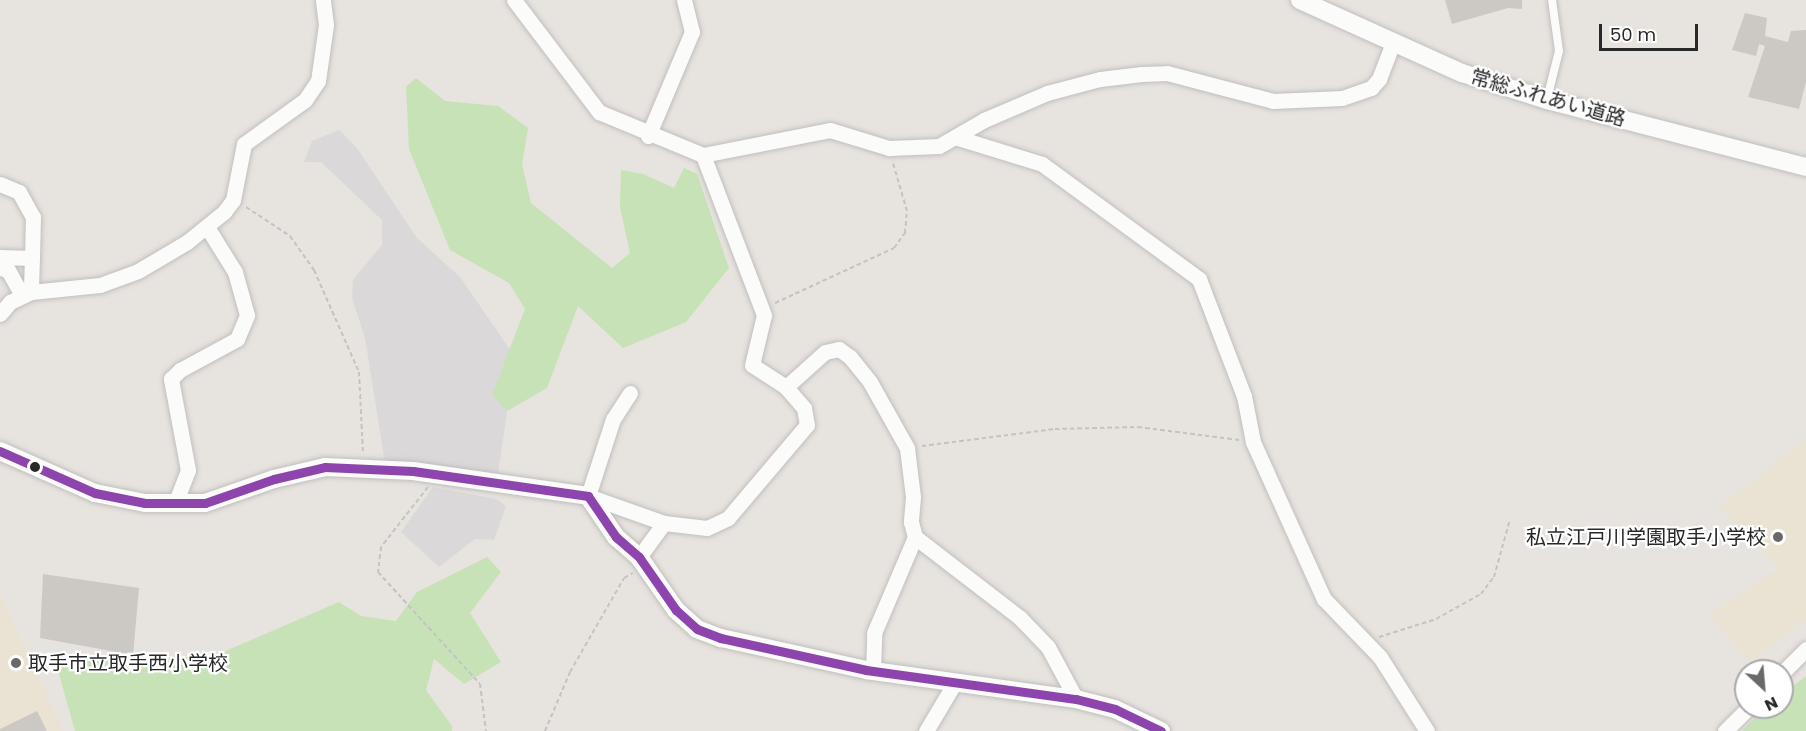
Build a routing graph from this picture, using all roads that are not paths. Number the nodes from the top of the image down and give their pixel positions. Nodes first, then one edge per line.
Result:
1 (323, 0) edge
2 (514, 0) edge
3 (684, 0) edge
4 (1300, 0) edge
5 (1552, 0) edge
6 (1392, 45) junction
7 (1547, 100) junction
8 (648, 136) junction
9 (955, 137) junction
10 (703, 155) junction
11 (1806, 167) edge
12 (0, 184) edge
13 (207, 227) junction
14 (0, 257) edge
15 (32, 258) junction
16 (0, 268) edge
17 (27, 293) junction
18 (0, 314) edge
19 (786, 387) junction
20 (630, 393) dead end
21 (0, 451) edge
22 (588, 496) junction
23 (175, 504) junction
24 (664, 523) junction
25 (915, 537) junction
26 (641, 562) junction
27 (1806, 649) edge
28 (1794, 661) edge
29 (873, 671) junction
30 (954, 684) junction
31 (1077, 699) junction
32 (1737, 719) edge
33 (1153, 728) edge
34 (926, 731) edge
35 (1427, 731) edge
36 (1725, 731) edge

1 - 13 street
2 - 8 street
3 - 8 street
4 - 6 street, 常総ふれあい道路
5 - 7 lane
6 - 7 street, 常総ふれあい道路
6 - 9 street
7 - 11 street, 常総ふれあい道路
8 - 10 street
9 - 10 street
9 - 35 street
10 - 19 street
12 - 15 street
13 - 17 street
13 - 23 street
14 - 15 street
15 - 17 street
16 - 17 street
17 - 18 street
19 - 24 street
19 - 25 street
20 - 22 street
21 - 23 street
22 - 23 street
22 - 24 street
22 - 26 street
24 - 26 street
25 - 29 street
25 - 31 street
26 - 29 street
27 - 28 street
29 - 30 street
30 - 31 street
30 - 34 street
31 - 33 street
32 - 36 street

